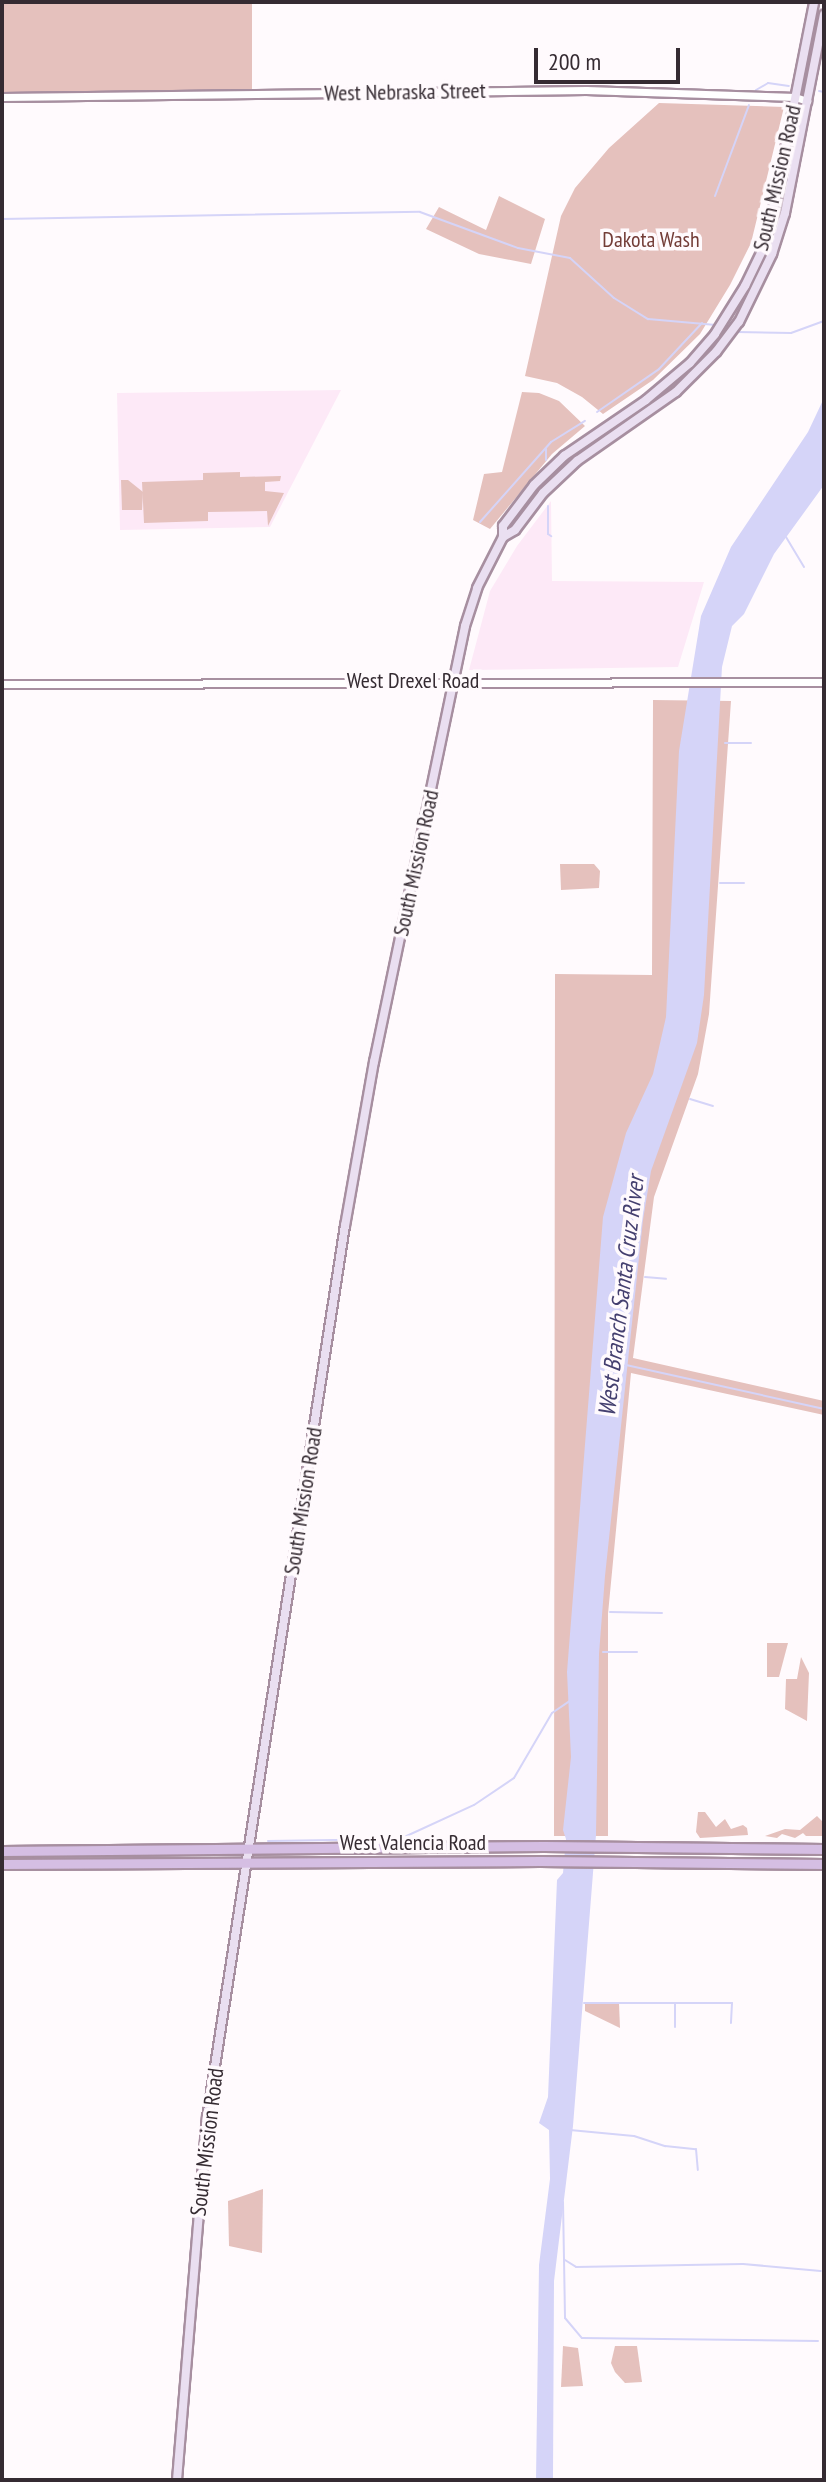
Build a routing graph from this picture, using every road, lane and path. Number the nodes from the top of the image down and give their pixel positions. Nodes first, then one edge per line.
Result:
1 (814, 2) edge
2 (824, 15) edge
3 (2, 97) edge
4 (795, 97) junction
5 (807, 101) junction
6 (768, 228) junction
7 (779, 231) junction
8 (503, 537) junction
9 (454, 681) junction
10 (824, 682) edge
11 (2, 684) edge
12 (250, 1849) junction
13 (824, 1849) edge
14 (2, 1851) edge
15 (248, 1862) junction
16 (2, 1864) edge
17 (824, 1864) edge
18 (177, 2480) edge

1 - 4 main road, South Mission Road
2 - 5 main road, South Mission Road
3 - 4 street, West Nebraska Street
4 - 5 street, West Nebraska Street
4 - 6 main road, South Mission Road
5 - 7 main road, South Mission Road
6 - 7 main road
6 - 8 main road, South Mission Road
7 - 8 main road, South Mission Road
8 - 9 main road, South Mission Road
9 - 10 street, West Drexel Road
9 - 11 street, West Drexel Road
9 - 12 main road, South Mission Road
12 - 13 main road, West Valencia Road
12 - 14 main road, West Valencia Road
12 - 15 main road, South Mission Road
15 - 16 main road, West Valencia Road
15 - 17 main road, West Valencia Road
15 - 18 main road, South Mission Road

